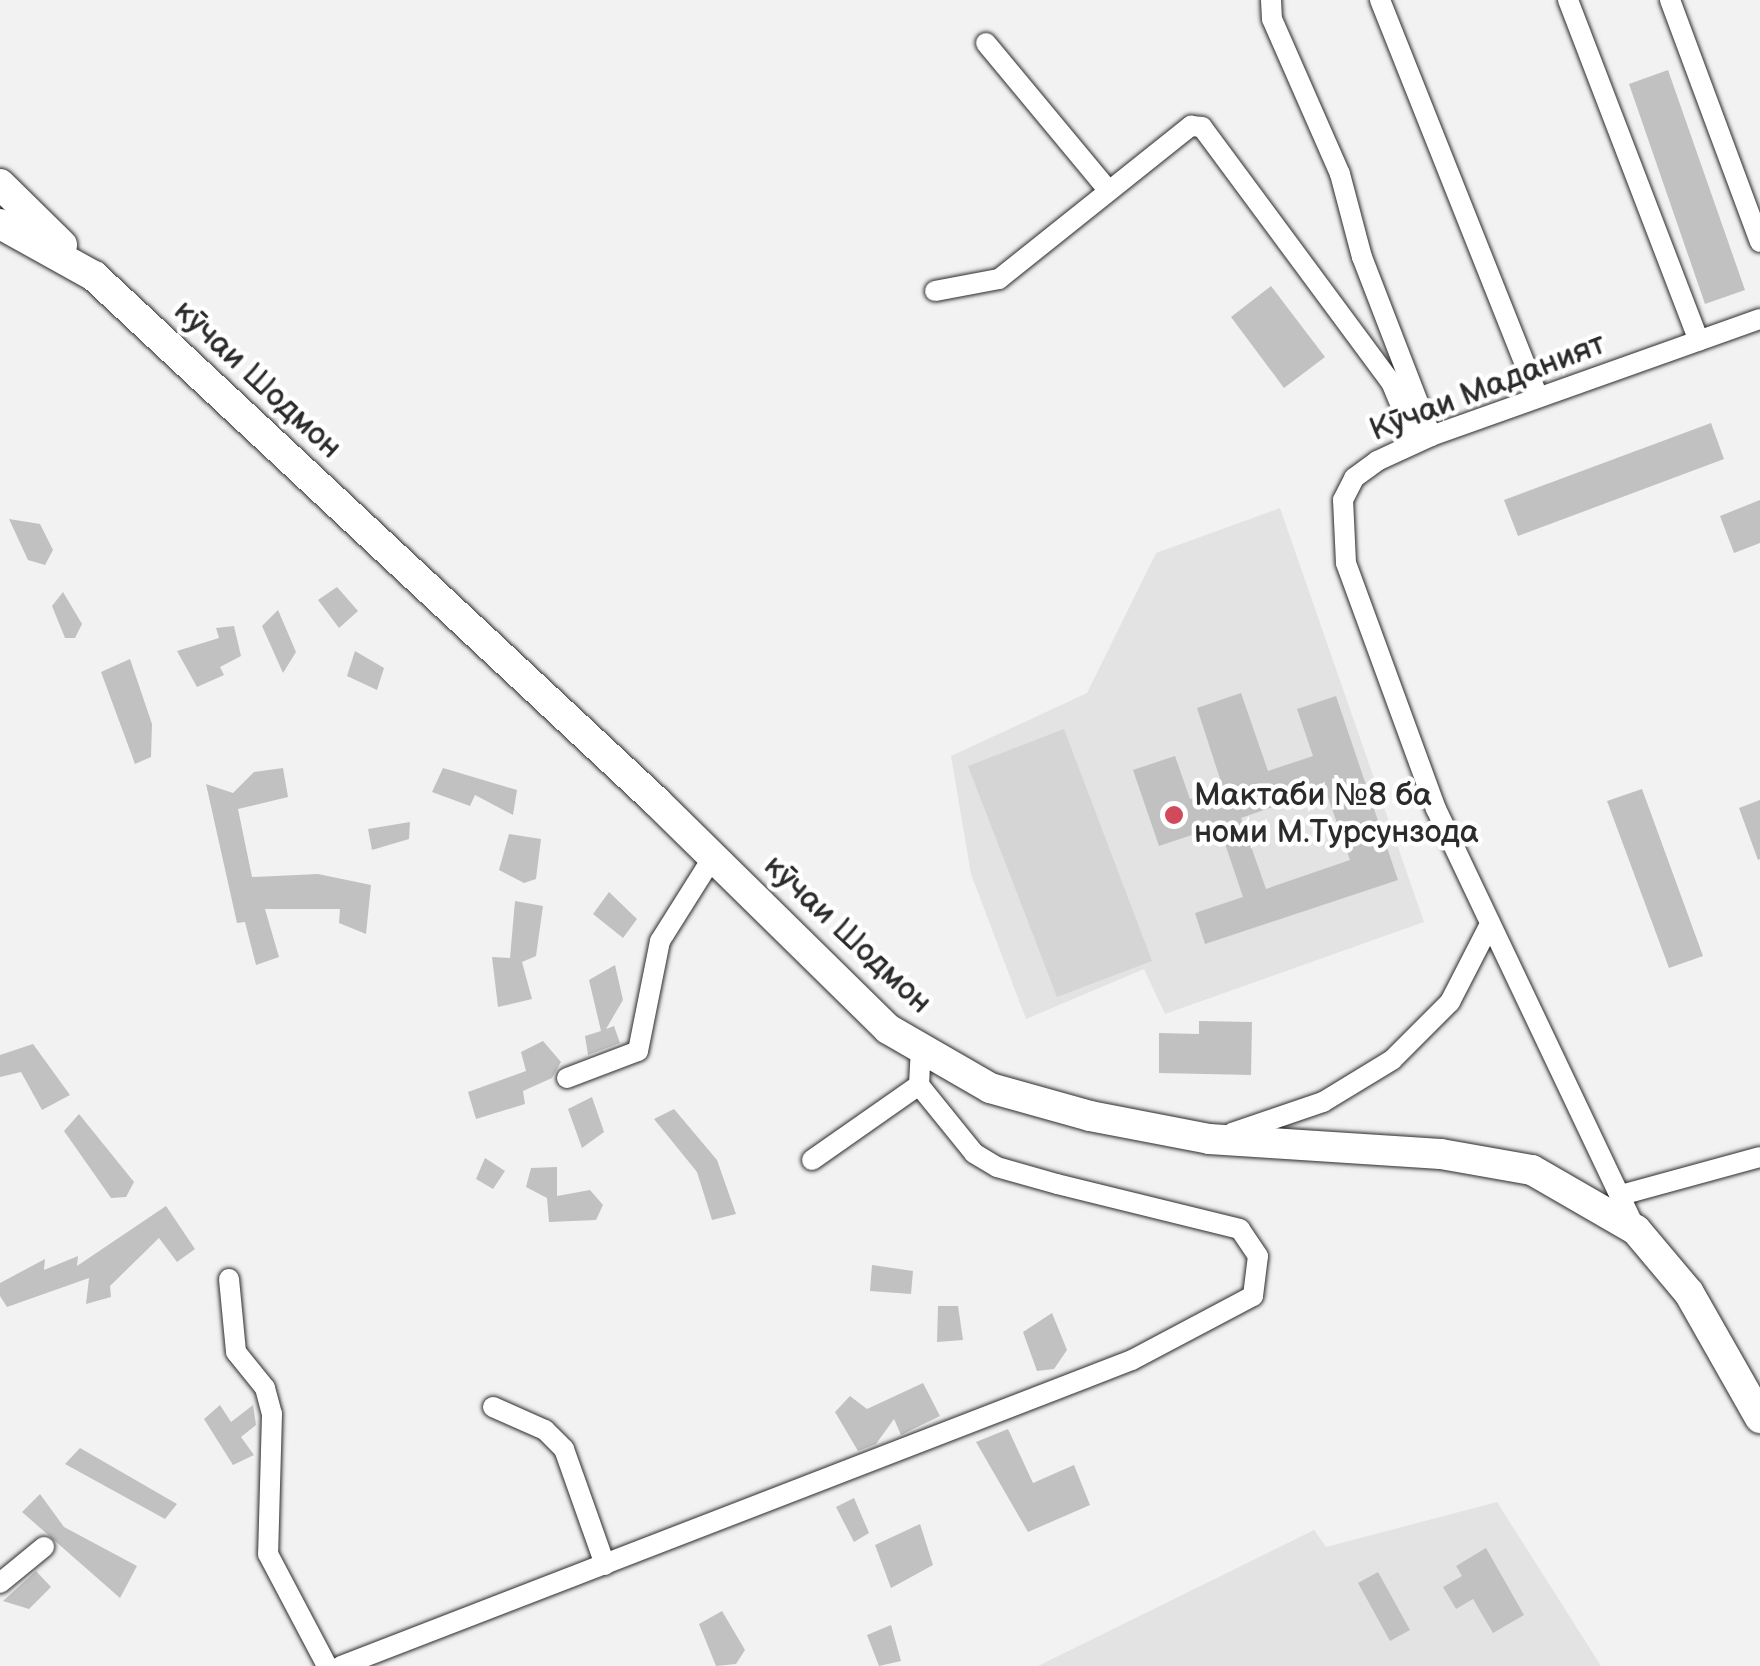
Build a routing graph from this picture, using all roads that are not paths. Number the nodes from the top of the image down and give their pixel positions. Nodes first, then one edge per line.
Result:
1 (1271, 0) edge
2 (1380, 0) edge
3 (1568, 0) edge
4 (1670, 0) edge
5 (986, 43) dead end
6 (0, 184) edge
7 (1108, 190) junction
8 (0, 224) edge
9 (1760, 242) edge
10 (94, 276) junction
11 (936, 290) dead end
12 (1760, 319) edge
13 (1698, 341) junction
14 (1538, 397) junction
15 (1424, 439) junction
16 (713, 857) junction
17 (1488, 928) junction
18 (921, 1050) junction
19 (567, 1078) dead end
20 (919, 1085) junction
21 (1209, 1139) junction
22 (1760, 1156) edge
23 (812, 1160) dead end
24 (1622, 1195) junction
25 (1636, 1230) junction
26 (229, 1279) dead end
27 (493, 1408) dead end
28 (1760, 1418) edge
29 (44, 1547) dead end
30 (606, 1565) junction
31 (0, 1583) edge
32 (327, 1666) edge
33 (341, 1666) edge

1 - 15 street
2 - 14 street
3 - 13 street
4 - 9 street
5 - 7 street
6 - 10 main road
7 - 11 street
7 - 15 street
8 - 10 main road, кӯчаи Шодмон
10 - 16 main road, кӯчаи Шодмон
12 - 13 street, Кӯчаи Маданият
13 - 14 street, Кӯчаи Маданият
14 - 15 street, Кӯчаи Маданият
15 - 17 street, Кӯчаи Маданият
16 - 18 main road, кӯчаи Шодмон
16 - 19 street
17 - 21 street
17 - 24 street, Кӯчаи Маданият
18 - 20 street
18 - 21 main road, кӯчаи Шодмон
20 - 23 street
20 - 30 street
21 - 25 main road, кӯчаи Шодмон
22 - 24 street
24 - 25 street, Кӯчаи Маданият
25 - 28 main road, кӯчаи Шодмон
26 - 32 street
27 - 30 street
29 - 31 street
30 - 33 street

